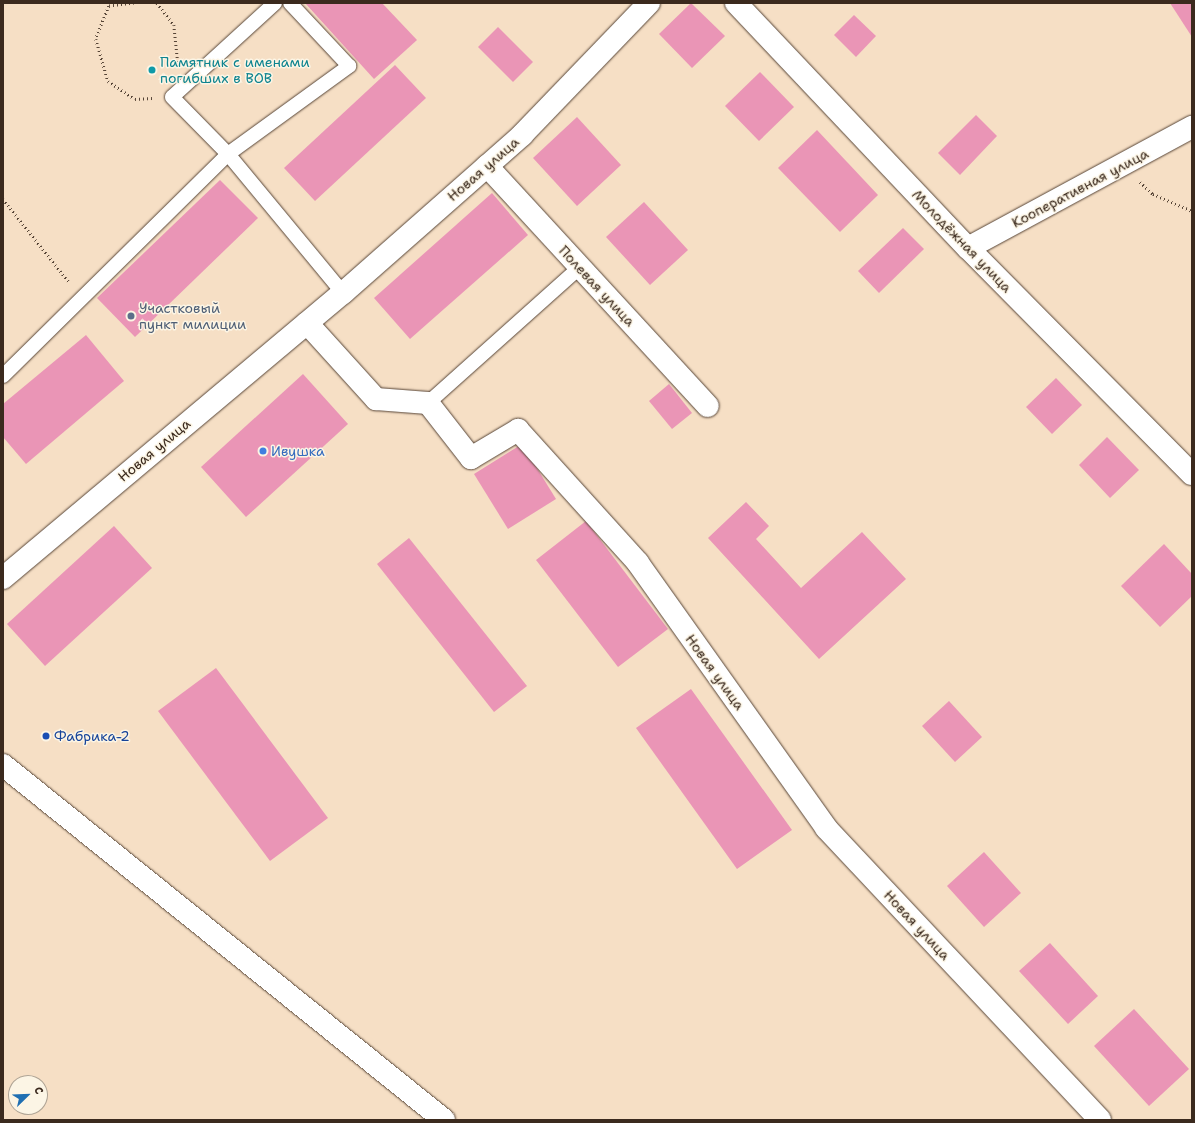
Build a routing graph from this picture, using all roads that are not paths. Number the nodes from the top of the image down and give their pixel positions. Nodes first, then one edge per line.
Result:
1 (274, 3) edge
2 (290, 3) edge
3 (649, 3) edge
4 (736, 3) edge
5 (1192, 127) edge
6 (228, 154) junction
7 (487, 166) junction
8 (968, 248) junction
9 (580, 268) junction
10 (343, 293) junction
11 (307, 323) junction
12 (3, 376) edge
13 (428, 403) junction
14 (708, 406) dead end
15 (1192, 474) edge
16 (3, 578) edge
17 (3, 766) edge
18 (444, 1120) edge
19 (1100, 1120) edge

1 - 6 lane
2 - 6 lane
3 - 7 street, Новая улица
4 - 8 street, Молодёжная улица
5 - 8 street, Кооперативная улица
6 - 10 lane
6 - 12 lane
7 - 9 street, Полевая улица
7 - 10 street, Новая улица
8 - 15 street, Молодёжная улица
9 - 13 lane
9 - 14 street, Полевая улица
10 - 11 street, Новая улица
11 - 13 street
11 - 16 street, Новая улица
13 - 19 street, Новая улица
17 - 18 street

